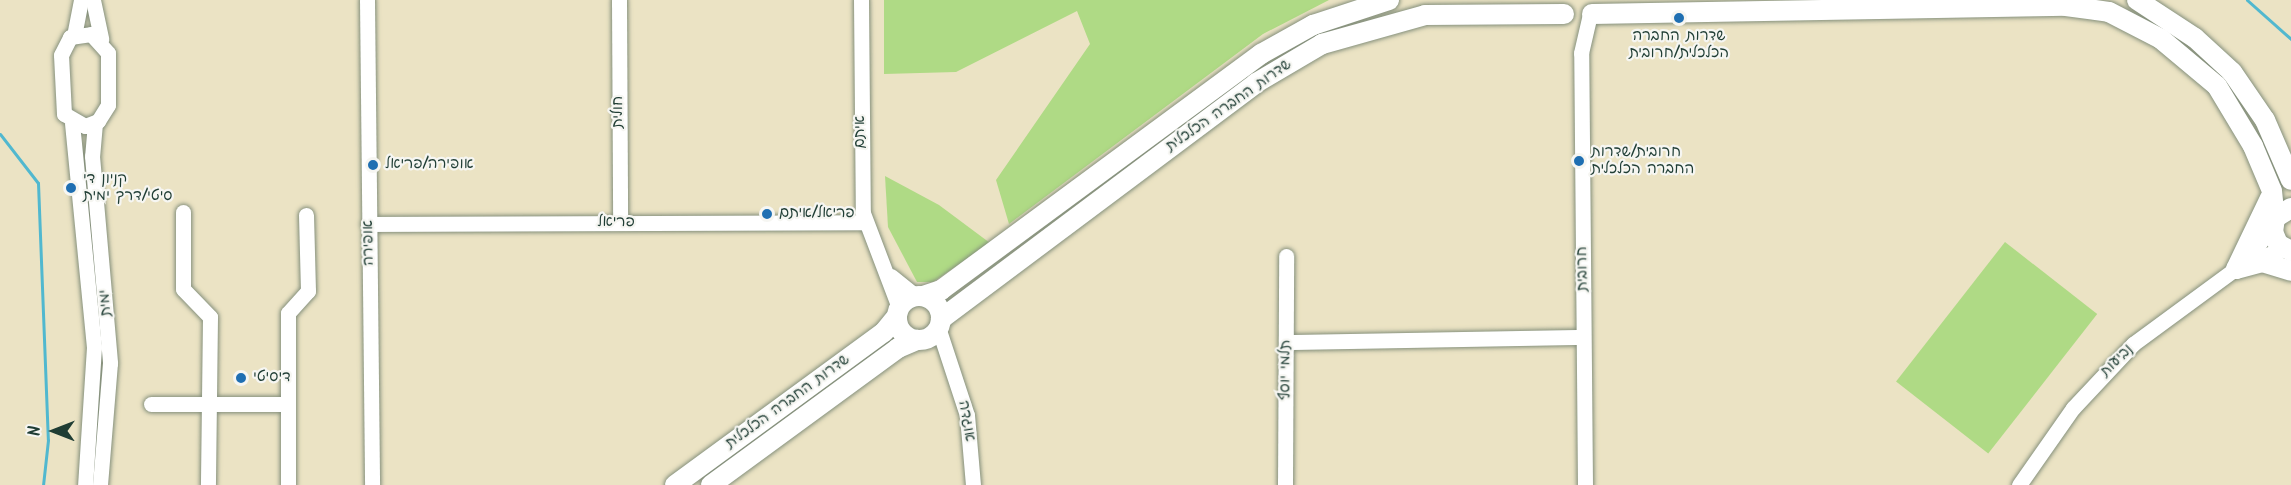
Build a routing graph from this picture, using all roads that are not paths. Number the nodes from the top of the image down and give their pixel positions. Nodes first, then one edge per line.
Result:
1 (81, 0) edge
2 (93, 0) edge
3 (367, 0) edge
4 (619, 0) edge
5 (861, 0) edge
6 (1389, 0) edge
7 (2137, 0) edge
8 (1564, 10) edge
9 (1593, 10) edge
10 (74, 36) junction
11 (101, 39) junction
12 (1581, 53) junction
13 (72, 123) junction
14 (95, 123) junction
15 (2291, 180) edge
16 (2268, 182) junction
17 (183, 212) dead end
18 (306, 215) dead end
19 (2280, 217) edge
20 (864, 222) junction
21 (620, 223) junction
22 (368, 224) junction
23 (2287, 250) edge
24 (1286, 256) dead end
25 (881, 261) junction
26 (2239, 266) junction
27 (2291, 271) edge
28 (919, 296) junction
29 (898, 312) junction
30 (930, 331) junction
31 (1583, 337) junction
32 (1286, 342) junction
33 (151, 404) dead end
34 (209, 404) junction
35 (288, 404) junction
36 (85, 485) edge
37 (100, 485) edge
38 (208, 485) edge
39 (288, 485) edge
40 (372, 485) edge
41 (675, 485) edge
42 (711, 485) edge
43 (973, 485) edge
44 (1286, 485) edge
45 (1585, 485) edge
46 (2019, 485) edge

1 - 10 street
2 - 11 street
3 - 22 street, אופירה
4 - 21 street, חולית
5 - 20 street, איתם
6 - 28 main road, שדרות החברה הכלכלית
7 - 15 main road
8 - 9 main road, שדרות החברה הכלכלית
8 - 12 street, חרובית
8 - 30 main road, שדרות החברה הכלכלית
9 - 12 street, חרובית
9 - 16 main road
10 - 11 street
10 - 13 street, ימית
11 - 14 street
12 - 31 street, חרובית
13 - 14 street
13 - 36 street, ימית
14 - 37 street, ימית
16 - 19 main road
16 - 26 main road
17 - 34 street
18 - 35 street
19 - 23 main road
19 - 26 street, נביעות
20 - 21 street, פריאל
20 - 25 street, איתם
21 - 22 street, פריאל
22 - 40 street, אופירה
23 - 26 street, נביעות
24 - 32 street, תלמי יוסף
25 - 28 street, איתם
25 - 29 street, איתם
26 - 27 main road
26 - 46 street, נביעות
28 - 29 main road, שדרות החברה הכלכלית
28 - 30 main road
29 - 30 main road
29 - 41 main road, שדרות החברה הכלכלית
30 - 42 main road, שדרות החברה הכלכלית
30 - 43 street, אוגדה
31 - 32 street
31 - 45 street, חרובית
32 - 44 street, תלמי יוסף
33 - 34 street
34 - 35 street
34 - 38 street
35 - 39 street

